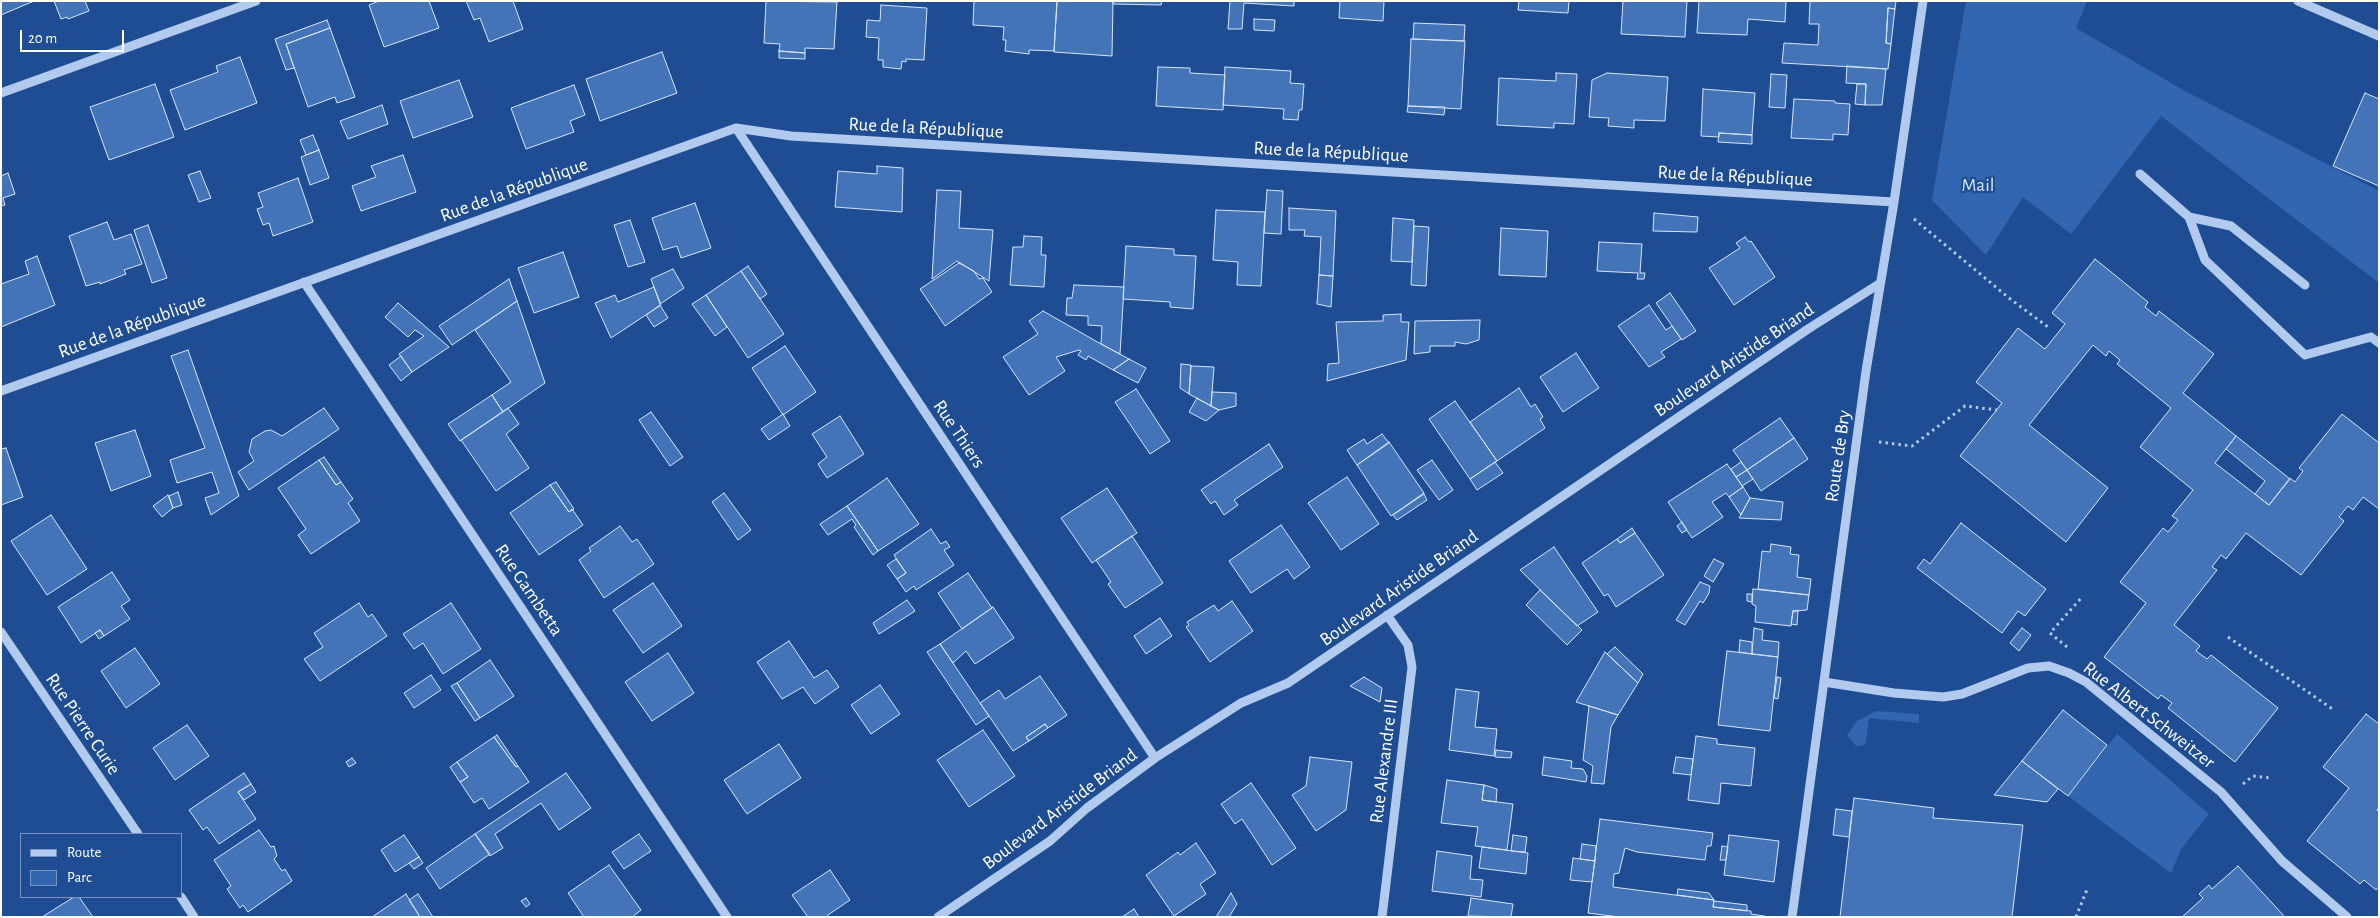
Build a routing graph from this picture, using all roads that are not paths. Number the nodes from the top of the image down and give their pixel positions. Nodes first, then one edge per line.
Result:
1 (256, 1) edge
2 (1923, 1) edge
3 (2298, 1) edge
4 (2379, 36) edge
5 (1, 93) edge
6 (736, 128) junction
7 (2140, 174) dead end
8 (1894, 202) junction
9 (2189, 217) junction
10 (304, 282) junction
11 (1879, 284) junction
12 (2305, 285) dead end
13 (2379, 343) edge
14 (1, 390) edge
15 (1387, 615) junction
16 (1, 632) edge
17 (1824, 682) junction
18 (1155, 758) junction
19 (137, 833) edge
20 (181, 898) edge
21 (194, 917) edge
22 (727, 917) edge
23 (938, 917) edge
24 (1382, 917) edge
25 (1792, 917) edge
26 (2347, 917) edge

1 - 5 street
2 - 8 street, Route de Bry
3 - 4 street
6 - 8 street, Rue de la République
6 - 10 street, Rue de la République
6 - 18 street, Rue Thiers
7 - 9 street
8 - 11 street, Route de Bry
9 - 12 street
9 - 13 street
10 - 14 street, Rue de la République
10 - 22 street, Rue Gambetta
11 - 15 street, Boulevard Aristide Briand
11 - 17 street, Route de Bry
15 - 18 street, Boulevard Aristide Briand
15 - 24 street, Rue Alexandre III
16 - 19 street, Rue Pierre Curie
17 - 25 street, Route de Bry
17 - 26 street, Rue Albert Schweitzer
18 - 23 street, Boulevard Aristide Briand
20 - 21 street

